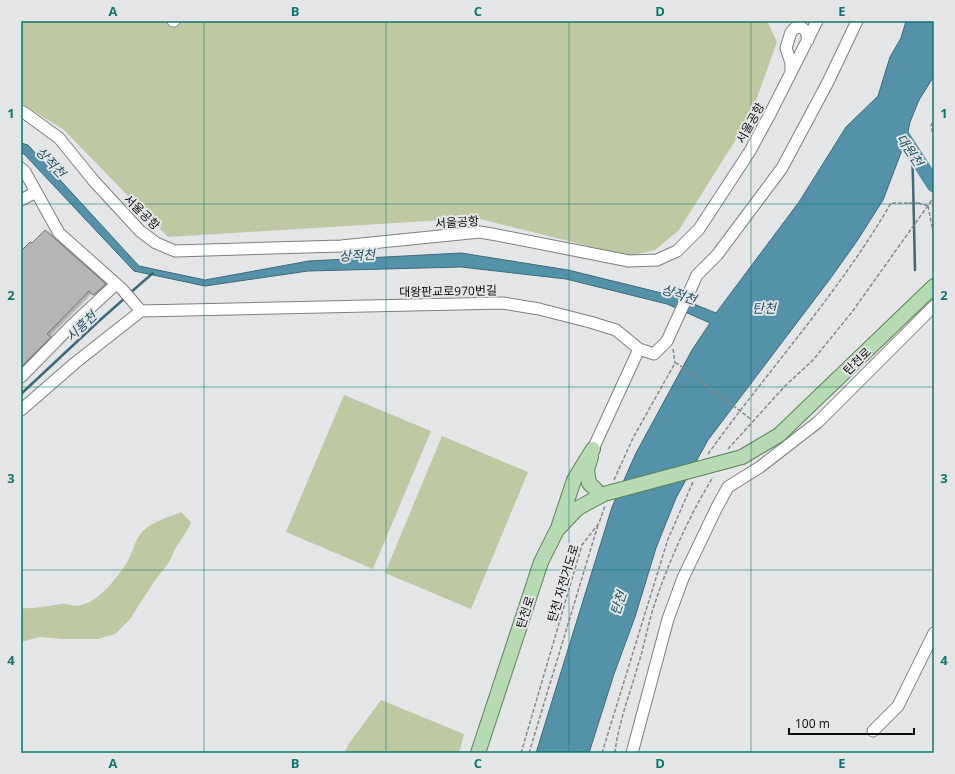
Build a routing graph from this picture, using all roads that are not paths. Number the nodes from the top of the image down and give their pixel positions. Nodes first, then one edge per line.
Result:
1 (817, 21) edge
2 (857, 21) edge
3 (808, 40) junction
4 (791, 74) junction
5 (21, 111) edge
6 (21, 168) edge
7 (36, 192) junction
8 (21, 200) edge
9 (119, 286) junction
10 (934, 286) edge
11 (934, 306) edge
12 (140, 310) junction
13 (639, 349) junction
14 (21, 377) edge
15 (21, 410) edge
16 (593, 449) junction
17 (606, 494) junction
18 (557, 530) junction
19 (934, 633) edge
20 (873, 730) dead end
21 (478, 753) edge
22 (632, 753) edge

1 - 3 street, 서울공항
2 - 13 street
3 - 4 street, 서울공항
3 - 4 street
4 - 5 street, 서울공항
6 - 7 street
7 - 8 street
7 - 9 street
9 - 12 street
9 - 14 street
10 - 17 main road, 탄천로, bridge
11 - 22 street
12 - 13 street, 대왕판교로970번길
12 - 15 street
13 - 16 street
16 - 17 main road
16 - 18 main road
17 - 18 main road, 탄천로
18 - 21 main road, 탄천로
19 - 20 street

